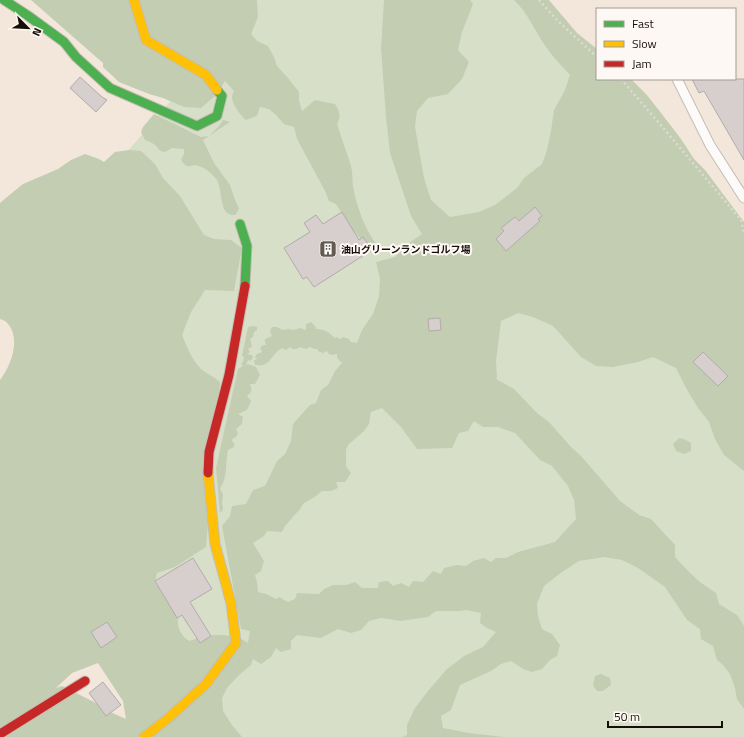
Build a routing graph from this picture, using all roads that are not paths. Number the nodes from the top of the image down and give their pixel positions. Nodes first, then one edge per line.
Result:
1 (4, 0) edge
2 (134, 0) edge
3 (678, 80) edge
4 (744, 198) edge
5 (240, 224) dead end
6 (85, 681) dead end
7 (0, 734) edge
8 (144, 737) edge

1 - 2 street
3 - 4 lane
5 - 8 street
6 - 7 street

